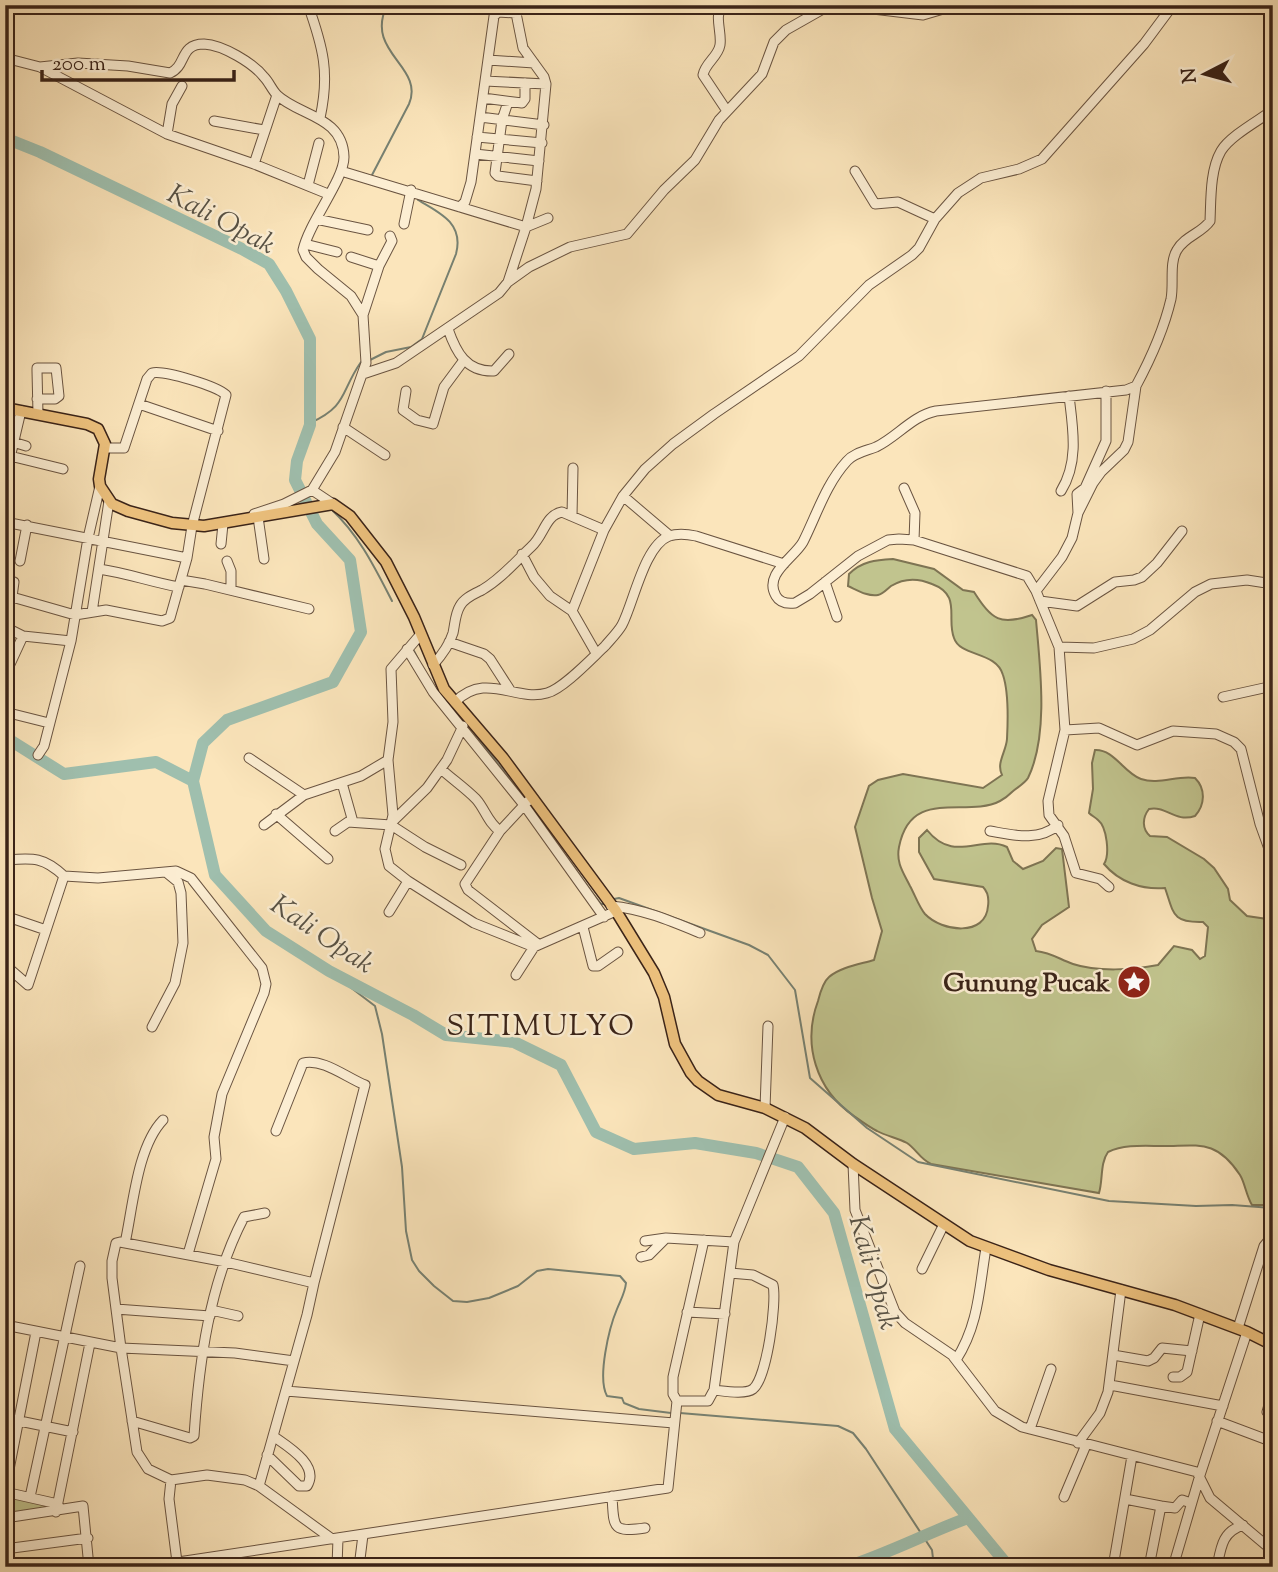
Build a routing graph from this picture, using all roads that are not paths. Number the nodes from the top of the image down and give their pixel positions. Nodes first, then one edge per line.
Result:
1 (308, 5) edge
2 (526, 5) edge
3 (722, 5) edge
4 (957, 5) edge
5 (1173, 5) edge
6 (833, 7) edge
7 (815, 9) edge
8 (516, 13) junction
9 (5, 58) edge
10 (488, 60) junction
11 (534, 63) junction
12 (40, 67) junction
13 (485, 80) junction
14 (525, 83) junction
15 (546, 84) junction
16 (181, 86) dead end
17 (276, 94) junction
18 (483, 98) junction
19 (508, 102) junction
20 (1273, 110) edge
21 (727, 111) junction
22 (480, 117) junction
23 (320, 118) junction
24 (502, 120) junction
25 (215, 121) dead end
26 (544, 125) junction
27 (264, 130) junction
28 (167, 134) junction
29 (477, 137) junction
30 (500, 139) junction
31 (319, 143) dead end
32 (542, 143) junction
33 (475, 154) junction
34 (498, 157) junction
35 (539, 161) junction
36 (254, 164) junction
37 (341, 171) junction
38 (855, 171) dead end
39 (537, 181) junction
40 (308, 185) junction
41 (411, 190) junction
42 (328, 194) junction
43 (460, 207) junction
44 (548, 218) dead end
45 (316, 219) junction
46 (936, 219) junction
47 (404, 224) dead end
48 (526, 227) junction
49 (368, 230) dead end
50 (390, 236) dead end
51 (304, 244) junction
52 (337, 252) dead end
53 (351, 257) dead end
54 (379, 266) junction
55 (508, 282) junction
56 (363, 315) junction
57 (448, 329) junction
58 (509, 354) dead end
59 (464, 360) junction
60 (363, 374) junction
61 (1136, 386) junction
62 (406, 391) dead end
63 (1106, 391) junction
64 (1069, 396) junction
65 (37, 399) dead end
66 (139, 404) junction
67 (5, 408) edge
68 (21, 411) junction
69 (38, 414) junction
70 (343, 427) junction
71 (218, 431) junction
72 (13, 442) junction
73 (26, 446) dead end
74 (105, 448) junction
75 (385, 455) dead end
76 (10, 456) junction
77 (573, 468) dead end
78 (62, 469) dead end
79 (5, 479) edge
80 (100, 486) junction
81 (904, 488) dead end
82 (310, 491) junction
83 (1061, 491) dead end
84 (623, 496) junction
85 (109, 501) junction
86 (329, 505) junction
87 (286, 507) junction
88 (1078, 513) junction
89 (572, 516) junction
90 (258, 517) junction
91 (5, 522) edge
92 (227, 523) junction
93 (27, 526) junction
94 (192, 526) junction
95 (604, 530) junction
96 (1182, 531) dead end
97 (670, 536) junction
98 (88, 538) junction
99 (914, 540) junction
100 (103, 541) junction
101 (221, 544) dead end
102 (5, 551) edge
103 (522, 554) junction
104 (5, 558) edge
105 (187, 558) junction
106 (264, 559) dead end
107 (20, 561) dead end
108 (227, 561) dead end
109 (784, 564) junction
110 (99, 569) junction
111 (5, 578) edge
112 (825, 582) junction
113 (180, 584) junction
114 (1273, 584) edge
115 (231, 590) junction
116 (1036, 591) junction
117 (12, 597) junction
118 (1040, 601) junction
119 (309, 609) dead end
120 (5, 611) edge
121 (572, 611) junction
122 (83, 614) junction
123 (837, 617) dead end
124 (5, 627) edge
125 (420, 635) junction
126 (23, 636) junction
127 (71, 641) junction
128 (449, 642) junction
129 (1059, 647) junction
130 (407, 649) junction
131 (596, 653) junction
132 (433, 665) junction
133 (5, 676) edge
134 (1273, 686) edge
135 (510, 690) junction
136 (1223, 697) dead end
137 (455, 702) junction
138 (5, 712) edge
139 (49, 723) junction
140 (466, 723) junction
141 (1065, 730) junction
142 (38, 755) dead end
143 (249, 758) dead end
144 (388, 760) junction
145 (441, 769) junction
146 (342, 783) junction
147 (304, 795) junction
148 (529, 801) junction
149 (276, 814) junction
150 (1273, 821) edge
151 (353, 822) junction
152 (391, 823) junction
153 (1260, 824) junction
154 (264, 825) dead end
155 (1058, 825) junction
156 (335, 831) dead end
157 (500, 831) junction
158 (990, 831) dead end
159 (328, 859) dead end
160 (5, 860) edge
161 (1273, 860) edge
162 (461, 865) dead end
163 (172, 872) junction
164 (64, 876) junction
165 (408, 881) junction
166 (1109, 887) dead end
167 (611, 904) junction
168 (389, 912) dead end
169 (8, 917) dead end
170 (604, 917) junction
171 (583, 927) junction
172 (46, 930) junction
173 (700, 933) dead end
174 (537, 946) junction
175 (618, 952) dead end
176 (5, 965) edge
177 (516, 975) dead end
178 (768, 1026) dead end
179 (152, 1027) dead end
180 (765, 1108) junction
181 (785, 1117) junction
182 (163, 1120) dead end
183 (276, 1131) dead end
184 (853, 1164) junction
185 (265, 1213) dead end
186 (944, 1224) junction
187 (1273, 1235) edge
188 (666, 1238) junction
189 (704, 1240) junction
190 (645, 1241) dead end
191 (734, 1242) junction
192 (125, 1243) junction
193 (986, 1248) junction
194 (188, 1254) junction
195 (641, 1257) dead end
196 (226, 1262) junction
197 (80, 1266) dead end
198 (922, 1269) dead end
199 (730, 1273) junction
200 (314, 1283) junction
201 (1121, 1290) junction
202 (116, 1309) junction
203 (687, 1311) junction
204 (210, 1313) junction
205 (725, 1314) junction
206 (1200, 1314) junction
207 (238, 1316) dead end
208 (5, 1325) edge
209 (1242, 1330) junction
210 (36, 1332) junction
211 (63, 1337) junction
212 (90, 1343) junction
213 (1273, 1345) edge
214 (121, 1348) junction
215 (1192, 1350) junction
216 (203, 1351) junction
217 (1113, 1355) junction
218 (956, 1360) junction
219 (294, 1362) junction
220 (1051, 1368) dead end
221 (1173, 1377) dead end
222 (1110, 1385) junction
223 (714, 1390) junction
224 (286, 1391) junction
225 (1273, 1391) edge
226 (1223, 1406) junction
227 (675, 1413) junction
228 (1273, 1417) edge
229 (5, 1418) edge
230 (20, 1421) junction
231 (132, 1421) junction
232 (1217, 1421) junction
233 (44, 1427) junction
234 (1031, 1429) junction
235 (73, 1432) junction
236 (272, 1436) junction
237 (1273, 1442) edge
238 (1082, 1443) junction
239 (268, 1455) junction
240 (1132, 1456) junction
241 (1200, 1475) junction
242 (171, 1480) junction
243 (259, 1486) junction
244 (5, 1491) edge
245 (30, 1496) junction
246 (612, 1496) junction
247 (1064, 1497) dead end
248 (1125, 1499) junction
249 (1191, 1503) junction
250 (1161, 1506) junction
251 (57, 1508) junction
252 (5, 1518) edge
253 (1243, 1525) junction
254 (645, 1528) dead end
255 (363, 1535) junction
256 (88, 1538) junction
257 (335, 1539) junction
258 (5, 1549) edge
259 (1273, 1551) edge
260 (177, 1562) junction
261 (89, 1567) edge
262 (145, 1567) edge
263 (337, 1567) edge
264 (359, 1567) edge
265 (1113, 1567) edge
266 (1149, 1567) edge
267 (1174, 1567) edge
268 (1217, 1567) edge

1 - 23 street
2 - 8 street
3 - 21 street
4 - 6 street
5 - 46 street
6 - 7 street
7 - 21 street
8 - 10 street
8 - 11 street
9 - 12 street
10 - 11 street
10 - 13 street
11 - 15 street
12 - 17 street
12 - 28 street
13 - 14 street
13 - 18 street
14 - 15 street
14 - 19 street
15 - 26 street
16 - 28 street
17 - 23 street
17 - 27 street
18 - 19 street
18 - 22 street
19 - 24 street
20 - 61 street
21 - 55 street
22 - 24 street
22 - 29 street
23 - 37 street
24 - 26 street
24 - 30 street
25 - 27 street
26 - 32 street
27 - 36 street
28 - 36 street
29 - 30 street
29 - 33 street
30 - 32 street
30 - 34 street
31 - 40 street
32 - 35 street
33 - 34 street
33 - 43 street
34 - 35 street
34 - 39 street
35 - 39 street
36 - 40 street
37 - 41 street
37 - 42 street
38 - 46 street
39 - 48 street
40 - 42 street
41 - 43 street
41 - 47 street
42 - 45 street
43 - 48 street
44 - 48 street
45 - 49 street
45 - 51 street
46 - 84 street
48 - 55 street
50 - 54 street
51 - 52 street
51 - 56 street
53 - 54 street
54 - 56 street
55 - 57 street
56 - 60 street
57 - 59 street
57 - 60 street
58 - 59 street
59 - 62 street
60 - 70 street
61 - 63 street
61 - 88 street
63 - 64 street
63 - 88 street
64 - 83 street
64 - 109 street
65 - 69 street
66 - 71 street
66 - 71 street
66 - 74 street
67 - 68 main road
68 - 69 main road
68 - 72 street
69 - 74 main road
70 - 75 street
70 - 82 street
71 - 94 street
72 - 73 street
72 - 76 street
74 - 80 main road
76 - 78 street
76 - 79 street
77 - 89 street
80 - 85 main road
80 - 98 street
81 - 99 street
82 - 86 street
82 - 87 street
84 - 95 street
84 - 97 street
85 - 94 main road
85 - 100 street
86 - 87 main road
86 - 125 main road
87 - 90 main road
87 - 92 street
88 - 116 street
89 - 95 street
89 - 103 street
90 - 92 main road
90 - 106 street
91 - 93 street
92 - 94 main road
92 - 101 street
93 - 98 street
93 - 107 street
94 - 105 street
95 - 121 street
96 - 118 street
97 - 109 street
97 - 131 street
98 - 100 street
98 - 122 street
99 - 112 street
99 - 116 street
100 - 105 street
100 - 110 street
102 - 104 street
103 - 121 street
103 - 128 street
105 - 113 street
108 - 115 street
109 - 112 street
110 - 113 street
110 - 122 street
111 - 117 street
112 - 123 street
113 - 115 street
113 - 122 street
114 - 129 street
115 - 119 street
116 - 118 street
117 - 120 street
117 - 122 street
118 - 129 street
121 - 131 street
122 - 127 street
124 - 126 street
125 - 130 street
125 - 132 main road
126 - 127 street
126 - 133 street
127 - 139 street
128 - 132 street
128 - 135 street
129 - 141 street
130 - 140 street
130 - 144 street
131 - 135 street
132 - 137 main road
134 - 136 street
135 - 137 street
137 - 140 main road
138 - 139 street
139 - 142 street
140 - 145 street
140 - 148 main road
141 - 153 street
141 - 155 street
143 - 147 street
144 - 146 street
144 - 152 street
145 - 152 street
145 - 157 street
146 - 147 street
146 - 151 street
147 - 149 street
148 - 157 street
148 - 167 main road
148 - 170 street
149 - 154 street
149 - 159 street
150 - 153 street
151 - 152 street
151 - 156 street
152 - 162 street
152 - 165 street
153 - 161 street
155 - 158 street
155 - 166 street
157 - 174 street
160 - 164 street
163 - 164 street
163 - 179 street
163 - 194 street
164 - 172 street
165 - 168 street
165 - 174 street
167 - 170 street
167 - 173 street
167 - 180 main road
169 - 172 street
170 - 171 street
171 - 174 street
171 - 175 street
172 - 176 street
174 - 177 street
178 - 180 street
180 - 181 main road
181 - 184 main road
181 - 191 street
182 - 192 street
183 - 200 street
184 - 186 main road
184 - 218 street
185 - 196 street
186 - 193 main road
186 - 198 street
187 - 209 street
188 - 189 street
188 - 190 street
188 - 195 street
189 - 191 street
189 - 203 street
191 - 199 street
192 - 194 street
192 - 202 street
193 - 201 main road
193 - 218 street
194 - 196 street
196 - 200 street
196 - 204 street
197 - 211 street
199 - 205 street
199 - 223 street
200 - 219 street
201 - 206 main road
201 - 217 street
202 - 204 street
202 - 214 street
203 - 205 street
203 - 227 street
204 - 207 street
204 - 216 street
205 - 223 street
206 - 209 main road
206 - 215 street
208 - 210 street
209 - 213 main road
209 - 226 street
210 - 211 street
210 - 230 street
211 - 212 street
211 - 233 street
212 - 214 street
212 - 235 street
214 - 216 street
214 - 231 street
215 - 217 street
215 - 221 street
216 - 219 street
216 - 231 street
217 - 222 street
218 - 234 street
219 - 224 street
220 - 234 street
222 - 226 street
222 - 238 street
223 - 227 street
224 - 227 street
224 - 236 street
225 - 228 street
226 - 232 street
227 - 246 street
229 - 230 street
230 - 233 street
230 - 244 street
231 - 242 street
232 - 237 street
232 - 241 street
233 - 235 street
233 - 245 street
234 - 238 street
235 - 251 street
236 - 239 street
236 - 239 street
238 - 240 street
238 - 247 street
239 - 243 street
240 - 241 street
240 - 248 street
241 - 249 street
241 - 253 street
242 - 243 street
242 - 260 street
243 - 257 street
244 - 245 street
245 - 251 street
246 - 254 street
246 - 255 street
248 - 250 street
248 - 265 street
249 - 250 street
249 - 267 street
250 - 266 street
251 - 252 street
251 - 256 street
253 - 259 street
253 - 268 street
255 - 257 street
255 - 264 street
256 - 258 street
256 - 261 street
257 - 260 street
257 - 263 street
260 - 262 street

